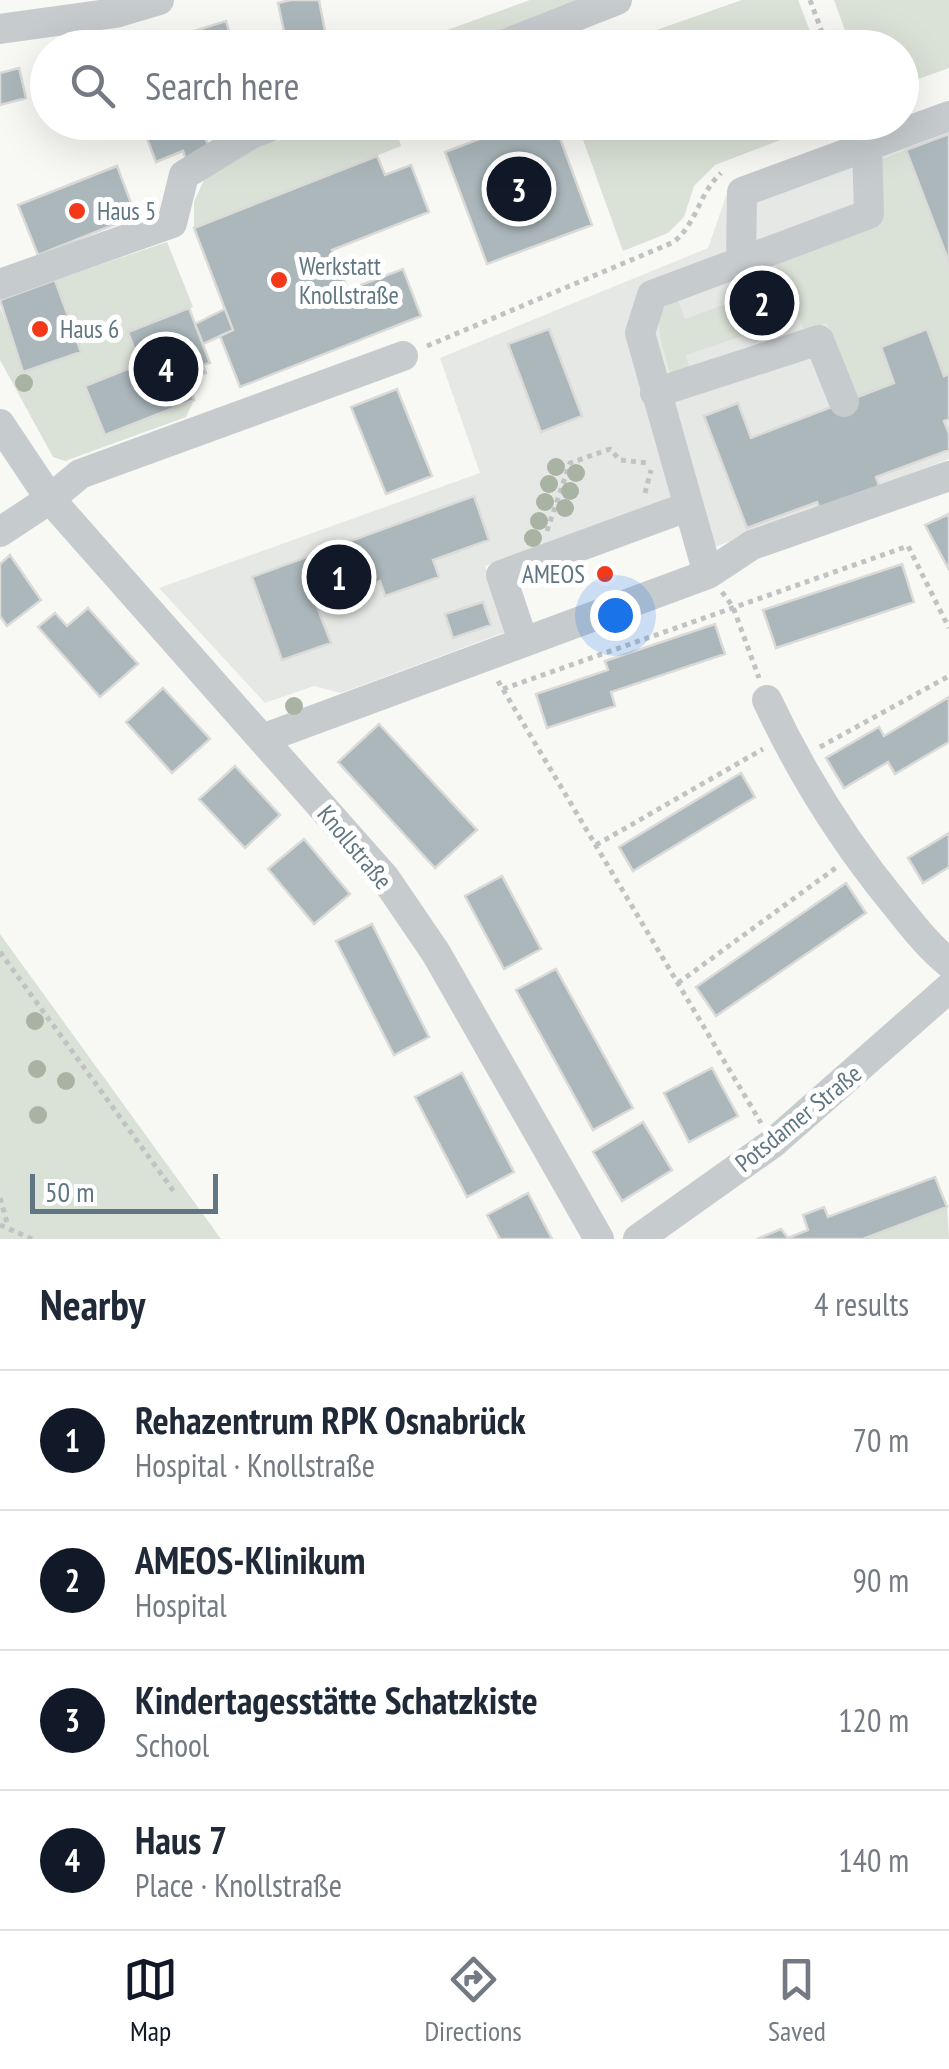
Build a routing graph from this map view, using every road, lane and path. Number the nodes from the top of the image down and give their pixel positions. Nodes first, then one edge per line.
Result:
1 (159, 0) edge
2 (617, 0) edge
3 (810, 0) edge
4 (0, 29) edge
5 (541, 30) edge
6 (821, 30) edge
7 (949, 116) edge
8 (919, 126) edge
9 (240, 140) edge
10 (880, 140) edge
11 (866, 145) junction
12 (736, 167) dead end
13 (741, 262) junction
14 (0, 284) edge
15 (403, 356) joint
16 (656, 393) junction
17 (844, 402) dead end
18 (0, 424) edge
19 (673, 457) junction
20 (949, 476) edge
21 (50, 499) junction
22 (687, 508) junction
23 (0, 532) edge
24 (536, 562) junction
25 (708, 574) junction
26 (734, 607) junction
27 (949, 628) edge
28 (524, 640) junction
29 (949, 676) edge
30 (766, 700) joint
31 (262, 739) junction
32 (790, 748) junction
33 (596, 845) junction
34 (856, 855) junction
35 (0, 952) edge
36 (949, 963) edge
37 (678, 983) junction
38 (949, 988) edge
39 (773, 1143) junction
40 (175, 1192) dead end
41 (0, 1198) edge
42 (0, 1225) edge
43 (8, 1226) junction
44 (32, 1239) edge
45 (599, 1239) edge
46 (638, 1239) edge

1 - 4 street
2 - 5 street
3 - 6 path
7 - 8 street
9 - 14 street
10 - 11 street
11 - 13 street
11 - 13 street
12 - 15 path
13 - 16 street
15 - 21 street
16 - 17 street
16 - 19 street
18 - 21 street, Knollstraße
19 - 22 street
19 - 24 path
20 - 25 street
21 - 23 street
21 - 31 street, Knollstraße
22 - 24 street
22 - 25 street
24 - 28 street
25 - 28 street
26 - 27 path
26 - 30 path
26 - 33 path
28 - 31 street
29 - 32 path
30 - 32 street
31 - 45 street, Knollstraße
32 - 33 path
32 - 34 street
33 - 37 path
34 - 36 street
34 - 37 path
35 - 40 path
37 - 39 path
38 - 39 street, Potsdamer Straße
39 - 46 street, Potsdamer Straße
41 - 43 path
42 - 43 path
43 - 44 path

